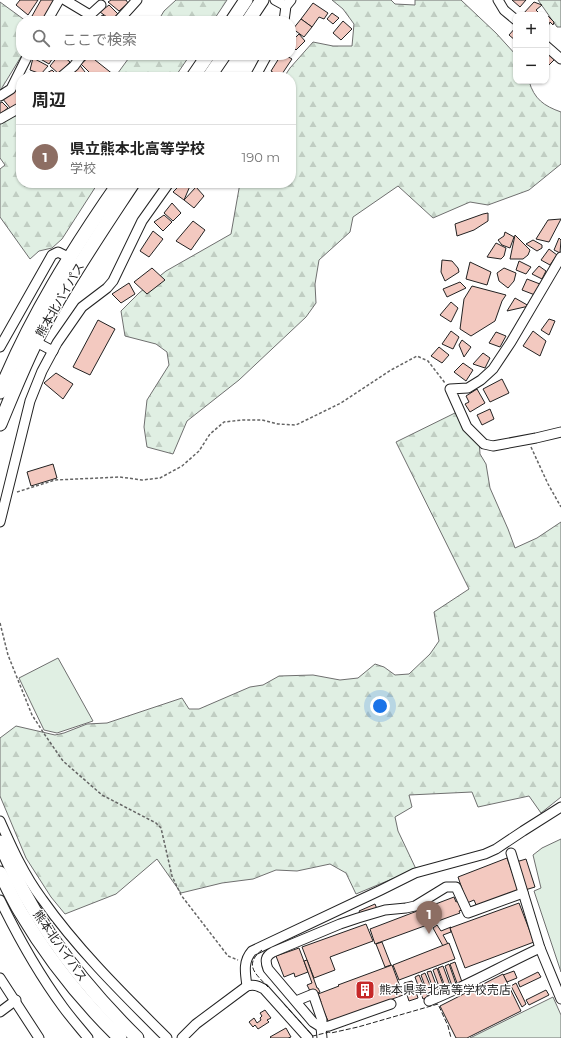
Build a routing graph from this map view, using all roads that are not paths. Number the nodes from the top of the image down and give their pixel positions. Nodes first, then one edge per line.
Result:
1 (59, 0) edge
2 (66, 0) edge
3 (137, 0) edge
4 (246, 0) edge
5 (262, 0) edge
6 (275, 0) edge
7 (498, 0) edge
8 (289, 3) edge
9 (101, 5) dead end
10 (50, 16) edge
11 (85, 16) edge
12 (89, 16) edge
13 (123, 16) edge
14 (235, 16) edge
15 (251, 16) edge
16 (285, 16) edge
17 (513, 18) edge
18 (548, 48) edge
19 (561, 59) edge
20 (26, 60) edge
21 (78, 60) edge
22 (205, 60) edge
23 (221, 60) edge
24 (264, 60) edge
25 (20, 72) edge
26 (67, 72) edge
27 (196, 72) edge
28 (212, 72) edge
29 (258, 72) edge
30 (16, 79) edge
31 (0, 96) edge
32 (16, 110) edge
33 (0, 119) edge
34 (116, 188) edge
35 (130, 188) edge
36 (165, 188) edge
37 (561, 257) edge
38 (70, 258) junction
39 (36, 342) junction
40 (0, 347) edge
41 (53, 351) junction
42 (0, 392) edge
43 (0, 424) edge
44 (561, 432) edge
45 (0, 522) edge
46 (561, 808) edge
47 (0, 821) edge
48 (0, 842) edge
49 (511, 853) dead end
50 (0, 874) edge
51 (523, 893) junction
52 (0, 900) edge
53 (269, 942) junction
54 (540, 948) junction
55 (273, 952) junction
56 (0, 978) edge
57 (248, 986) junction
58 (561, 999) edge
59 (16, 1000) junction
60 (296, 1001) junction
61 (429, 1001) dead end
62 (391, 1004) dead end
63 (0, 1012) edge
64 (321, 1027) junction
65 (39, 1038) edge
66 (88, 1038) edge
67 (120, 1038) edge
68 (137, 1038) edge
69 (167, 1038) edge
70 (182, 1038) edge
71 (308, 1038) edge
72 (322, 1038) edge

1 - 10 street
2 - 11 street
3 - 13 street
4 - 14 highway
5 - 15 highway
6 - 8 street
7 - 17 street
8 - 16 street
9 - 12 street
18 - 19 street
20 - 25 street
21 - 26 street
22 - 27 highway
23 - 28 highway
24 - 29 street
30 - 31 street
32 - 33 street
34 - 38 highway, 熊本北バイパス
35 - 39 highway, 熊本北バイパス
36 - 41 street
37 - 44 street
38 - 40 street
38 - 42 highway, 熊本北バイパス
39 - 41 street
39 - 43 highway, 熊本北バイパス
41 - 45 street
46 - 53 street
47 - 69 street
48 - 68 highway, 熊本北バイパス
49 - 51 street
50 - 67 highway, 熊本北バイパス
51 - 54 street
51 - 55 street
52 - 66 street
53 - 55 street
53 - 57 street
54 - 58 street
54 - 61 street
55 - 60 street
56 - 59 street
57 - 70 street
57 - 71 street
59 - 63 street
59 - 65 street
60 - 64 street
60 - 64 street
62 - 64 street
64 - 72 street

